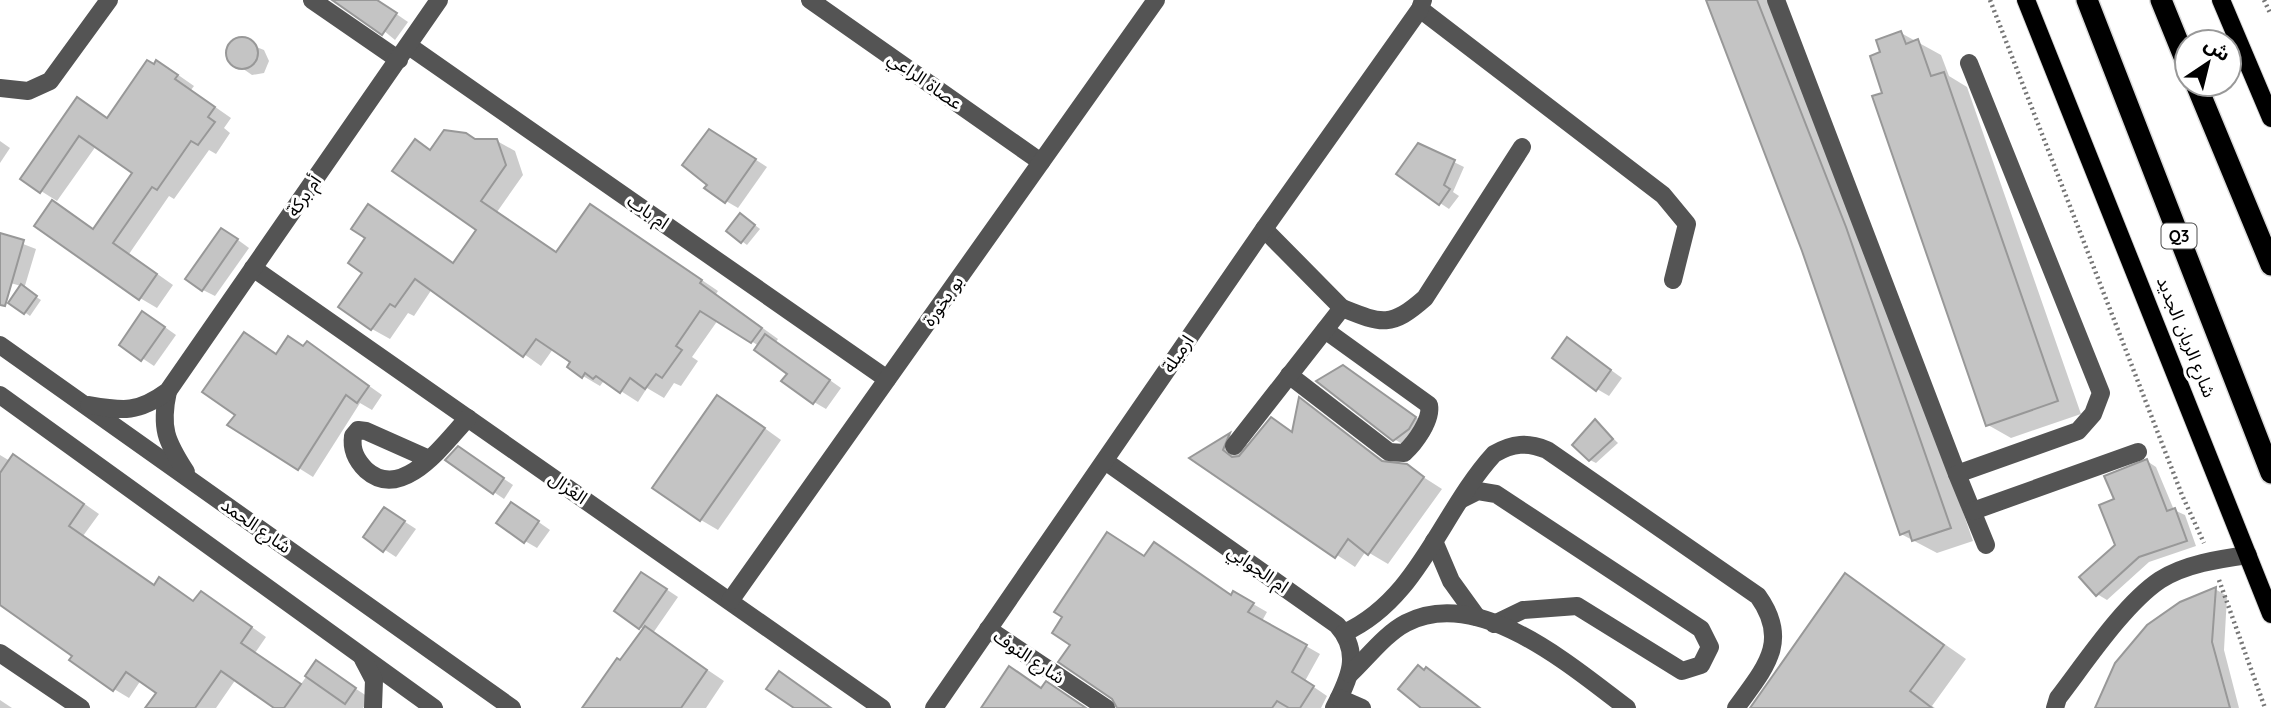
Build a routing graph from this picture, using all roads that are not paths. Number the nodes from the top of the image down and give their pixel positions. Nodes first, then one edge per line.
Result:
1 (108, 0) edge
2 (312, 0) edge
3 (439, 0) edge
4 (810, 0) edge
5 (1156, 0) edge
6 (1776, 0) edge
7 (2026, 0) edge
8 (2087, 0) edge
9 (2161, 0) edge
10 (2221, 0) edge
11 (1422, 5) edge
12 (2173, 30) edge
13 (404, 52) junction
14 (1969, 64) dead end
15 (0, 88) edge
16 (2202, 98) edge
17 (2271, 118) edge
18 (1522, 147) dead end
19 (1041, 162) junction
20 (1264, 229) junction
21 (2271, 265) edge
22 (253, 268) junction
23 (1673, 280) dead end
24 (1342, 308) junction
25 (1325, 330) junction
26 (0, 345) edge
27 (1289, 375) junction
28 (887, 379) junction
29 (168, 391) junction
30 (0, 395) edge
31 (83, 404) junction
32 (468, 418) junction
33 (1234, 446) dead end
34 (2138, 452) dead end
35 (429, 458) dead end
36 (1105, 461) junction
37 (2271, 473) edge
38 (1957, 474) junction
39 (189, 478) junction
40 (1462, 499) junction
41 (1973, 512) junction
42 (1434, 541) junction
43 (1986, 545) dead end
44 (2248, 555) junction
45 (730, 601) junction
46 (2271, 614) edge
47 (1486, 620) junction
48 (988, 629) junction
49 (1344, 633) junction
50 (0, 653) edge
51 (361, 656) junction
52 (1350, 674) junction
53 (57, 701) edge
54 (1336, 703) edge
55 (81, 708) edge
56 (373, 708) edge
57 (434, 708) edge
58 (512, 708) edge
59 (882, 708) edge
60 (934, 708) edge
61 (1106, 708) edge
62 (1362, 708) edge
63 (1627, 708) edge
64 (1737, 708) edge
65 (2055, 708) edge

1 - 15 street
2 - 13 street, ام باب
3 - 13 street, أم بركة
4 - 19 street, عصاة الراعي
5 - 19 street, بو بخورة
6 - 38 street
7 - 44 main road, شارع الريان الجديد
8 - 37 highway, شارع الريان الجديد / Q3
9 - 12 highway
10 - 17 main road
11 - 20 street, ارميلة
11 - 23 street
13 - 22 street, أم بركة
13 - 28 street, ام باب
14 - 38 street
16 - 21 highway
18 - 24 street
19 - 28 street, بو بخورة
20 - 24 street
20 - 36 street, ارميلة
22 - 29 street, أم بركة
22 - 32 street, الغزال
24 - 25 street
25 - 27 street
25 - 27 street
26 - 31 street, شارع الحمد
27 - 33 street
28 - 45 street, بو بخورة
29 - 31 street, أم بركة
29 - 39 street, أم بركة
30 - 51 street
31 - 39 street, شارع الحمد
32 - 35 street
32 - 45 street, الغزال
34 - 41 street
36 - 48 street, ارميلة
36 - 49 street, ام الجوابي
38 - 41 street
39 - 58 street, شارع الحمد
40 - 42 street
40 - 47 street
40 - 64 street
41 - 43 street
42 - 47 street
42 - 49 street
44 - 46 main road, شارع الريان الجديد
44 - 65 street
45 - 59 street, الغزال
47 - 52 street
47 - 63 street
48 - 60 street, ارميلة
48 - 61 street, شارع النوف
49 - 52 street
50 - 53 street
51 - 56 street
51 - 57 street
52 - 54 street
53 - 55 street
54 - 62 street

